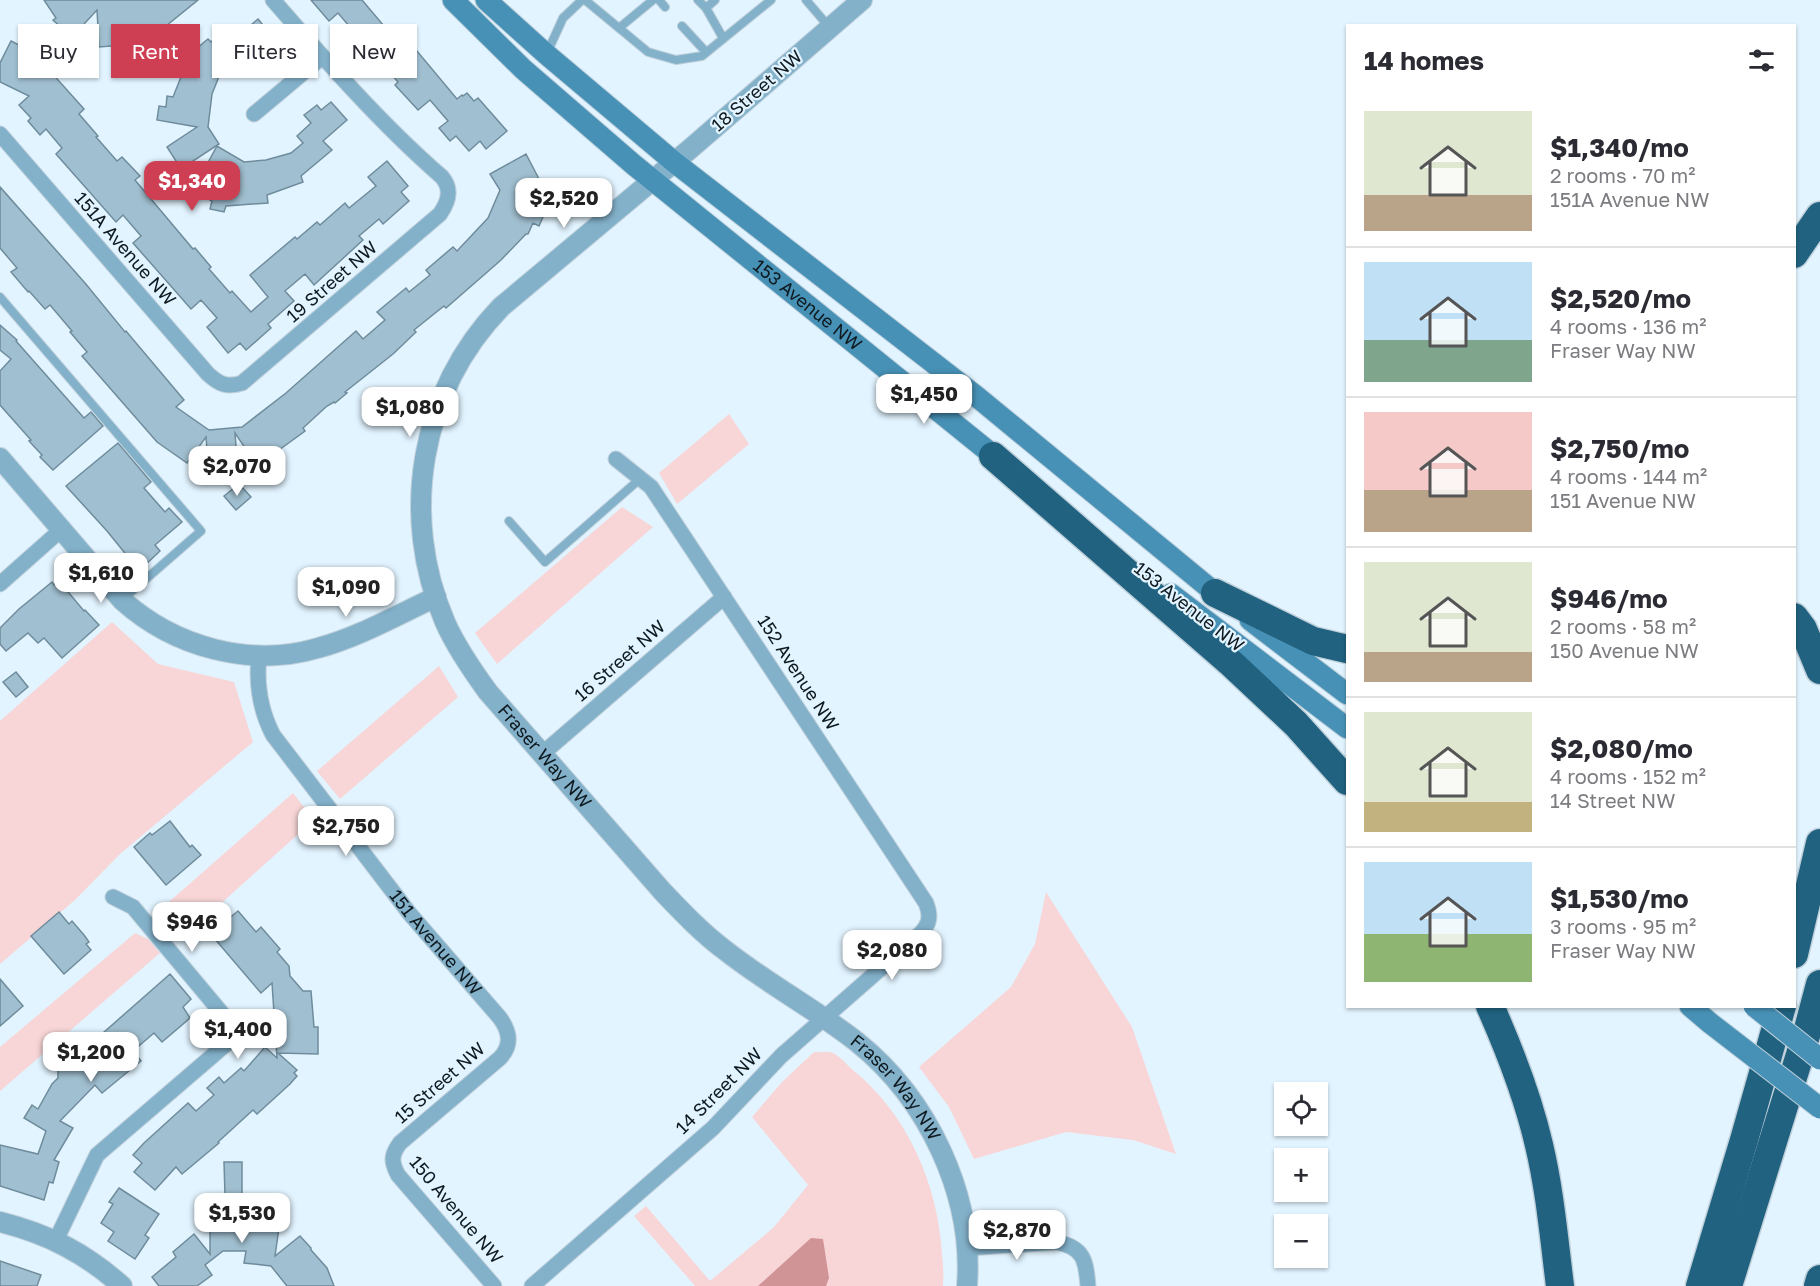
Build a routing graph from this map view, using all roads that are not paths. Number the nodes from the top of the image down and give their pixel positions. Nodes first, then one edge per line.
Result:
1 (273, 0) edge
2 (453, 0) edge
3 (486, 0) edge
4 (584, 0) edge
5 (652, 0) edge
6 (659, 0) edge
7 (698, 0) edge
8 (715, 0) edge
9 (771, 0) edge
10 (806, 0) edge
11 (862, 0) edge
12 (665, 7) dead end
13 (706, 8) junction
14 (682, 26) dead end
15 (620, 28) junction
16 (830, 28) junction
17 (723, 38) junction
18 (706, 52) junction
19 (546, 54) junction
20 (322, 57) junction
21 (254, 114) dead end
22 (0, 134) edge
23 (674, 162) junction
24 (651, 180) junction
25 (1820, 216) edge
26 (1796, 251) edge
27 (0, 297) edge
28 (224, 386) joint
29 (993, 456) junction
30 (0, 458) edge
31 (616, 459) dead end
32 (641, 478) junction
33 (509, 521) dead end
34 (63, 529) junction
35 (0, 584) edge
36 (1215, 593) junction
37 (436, 597) junction
38 (724, 597) junction
39 (122, 600) junction
40 (1796, 619) edge
41 (1346, 649) edge
42 (259, 656) junction
43 (1820, 670) edge
44 (1346, 693) edge
45 (1346, 727) edge
46 (542, 754) junction
47 (1346, 780) edge
48 (1820, 843) edge
49 (112, 897) dead end
50 (930, 920) joint
51 (1796, 945) edge
52 (1820, 984) edge
53 (1491, 1008) edge
54 (1692, 1008) edge
55 (1756, 1008) edge
56 (1781, 1008) edge
57 (823, 1019) junction
58 (509, 1038) joint
59 (1820, 1059) edge
60 (1820, 1108) edge
61 (392, 1157) joint
62 (0, 1222) edge
63 (56, 1240) junction
64 (967, 1248) junction
65 (1820, 1279) edge
66 (122, 1286) edge
67 (494, 1286) edge
68 (532, 1286) edge
69 (967, 1286) edge
70 (1088, 1286) edge
71 (1560, 1286) edge
72 (1700, 1286) edge
73 (1728, 1286) edge
74 (1818, 1286) edge

1 - 20 street
2 - 24 main road, 153 Avenue NW
3 - 19 main road, 153 Avenue NW
4 - 15 lane
4 - 19 lane
5 - 15 lane
6 - 12 lane
7 - 13 lane
8 - 13 lane
9 - 17 lane
10 - 16 lane
11 - 16 street, 18 Street NW
13 - 17 lane
14 - 18 lane
15 - 18 lane
16 - 23 street, 18 Street NW
17 - 18 lane
19 - 23 main road, 153 Avenue NW
20 - 21 street
20 - 28 street, 19 Street NW
22 - 28 street, 151A Avenue NW
23 - 24 street, 18 Street NW
23 - 36 main road, 153 Avenue NW
24 - 29 main road, 153 Avenue NW
24 - 37 street, Fraser Way NW
25 - 26 highway
27 - 39 lane
29 - 45 main road, 153 Avenue NW
29 - 47 highway
30 - 34 street
31 - 32 street, 152 Avenue NW
32 - 33 lane
32 - 38 street, 152 Avenue NW
34 - 35 street
34 - 39 street
36 - 41 highway
36 - 44 main road, 153 Avenue NW
37 - 42 street
37 - 46 street, Fraser Way NW
38 - 46 street, 16 Street NW
38 - 50 street, 152 Avenue NW
39 - 42 street
40 - 43 highway
42 - 58 street, 151 Avenue NW
46 - 57 street, Fraser Way NW
48 - 51 highway
49 - 63 street
50 - 57 street, 14 Street NW
52 - 73 highway
53 - 71 highway
54 - 60 main road, bridge
55 - 59 main road, bridge
56 - 72 highway
57 - 64 street, Fraser Way NW
57 - 68 street, 14 Street NW
58 - 61 street, 15 Street NW
61 - 67 street, 150 Avenue NW
62 - 63 street
63 - 66 street
64 - 69 street, Fraser Way NW
64 - 70 street
65 - 74 highway

